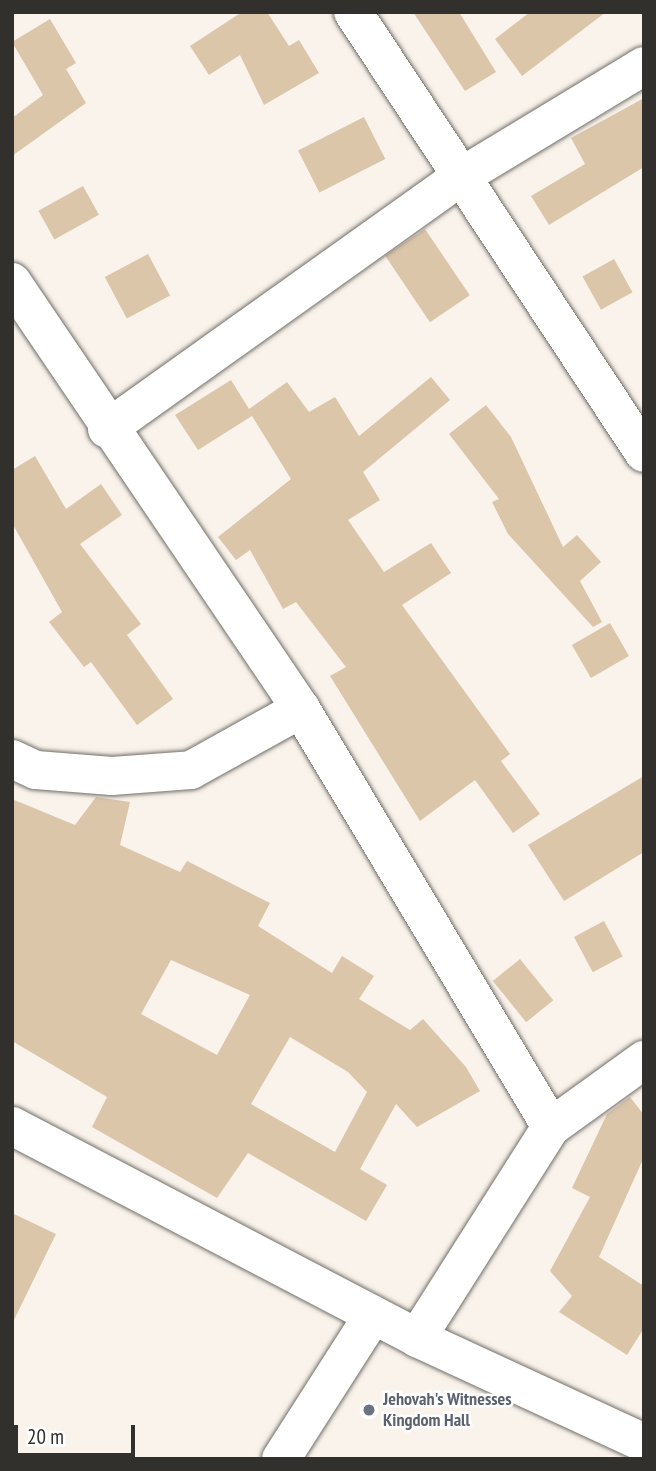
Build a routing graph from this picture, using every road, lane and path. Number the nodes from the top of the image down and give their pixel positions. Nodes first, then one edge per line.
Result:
1 (353, 12) edge
2 (644, 66) edge
3 (459, 178) junction
4 (12, 282) edge
5 (107, 429) junction
6 (644, 453) edge
7 (301, 709) junction
8 (12, 759) edge
9 (644, 1060) edge
10 (12, 1126) edge
11 (551, 1127) junction
12 (373, 1315) junction
13 (417, 1338) junction
14 (644, 1443) edge
15 (281, 1459) edge

1 - 3 street
2 - 3 street
3 - 5 street
3 - 6 street
4 - 5 street
5 - 7 street
7 - 8 street
7 - 11 street
9 - 11 street
10 - 12 street
11 - 13 street
12 - 13 street
12 - 15 street
13 - 14 street

